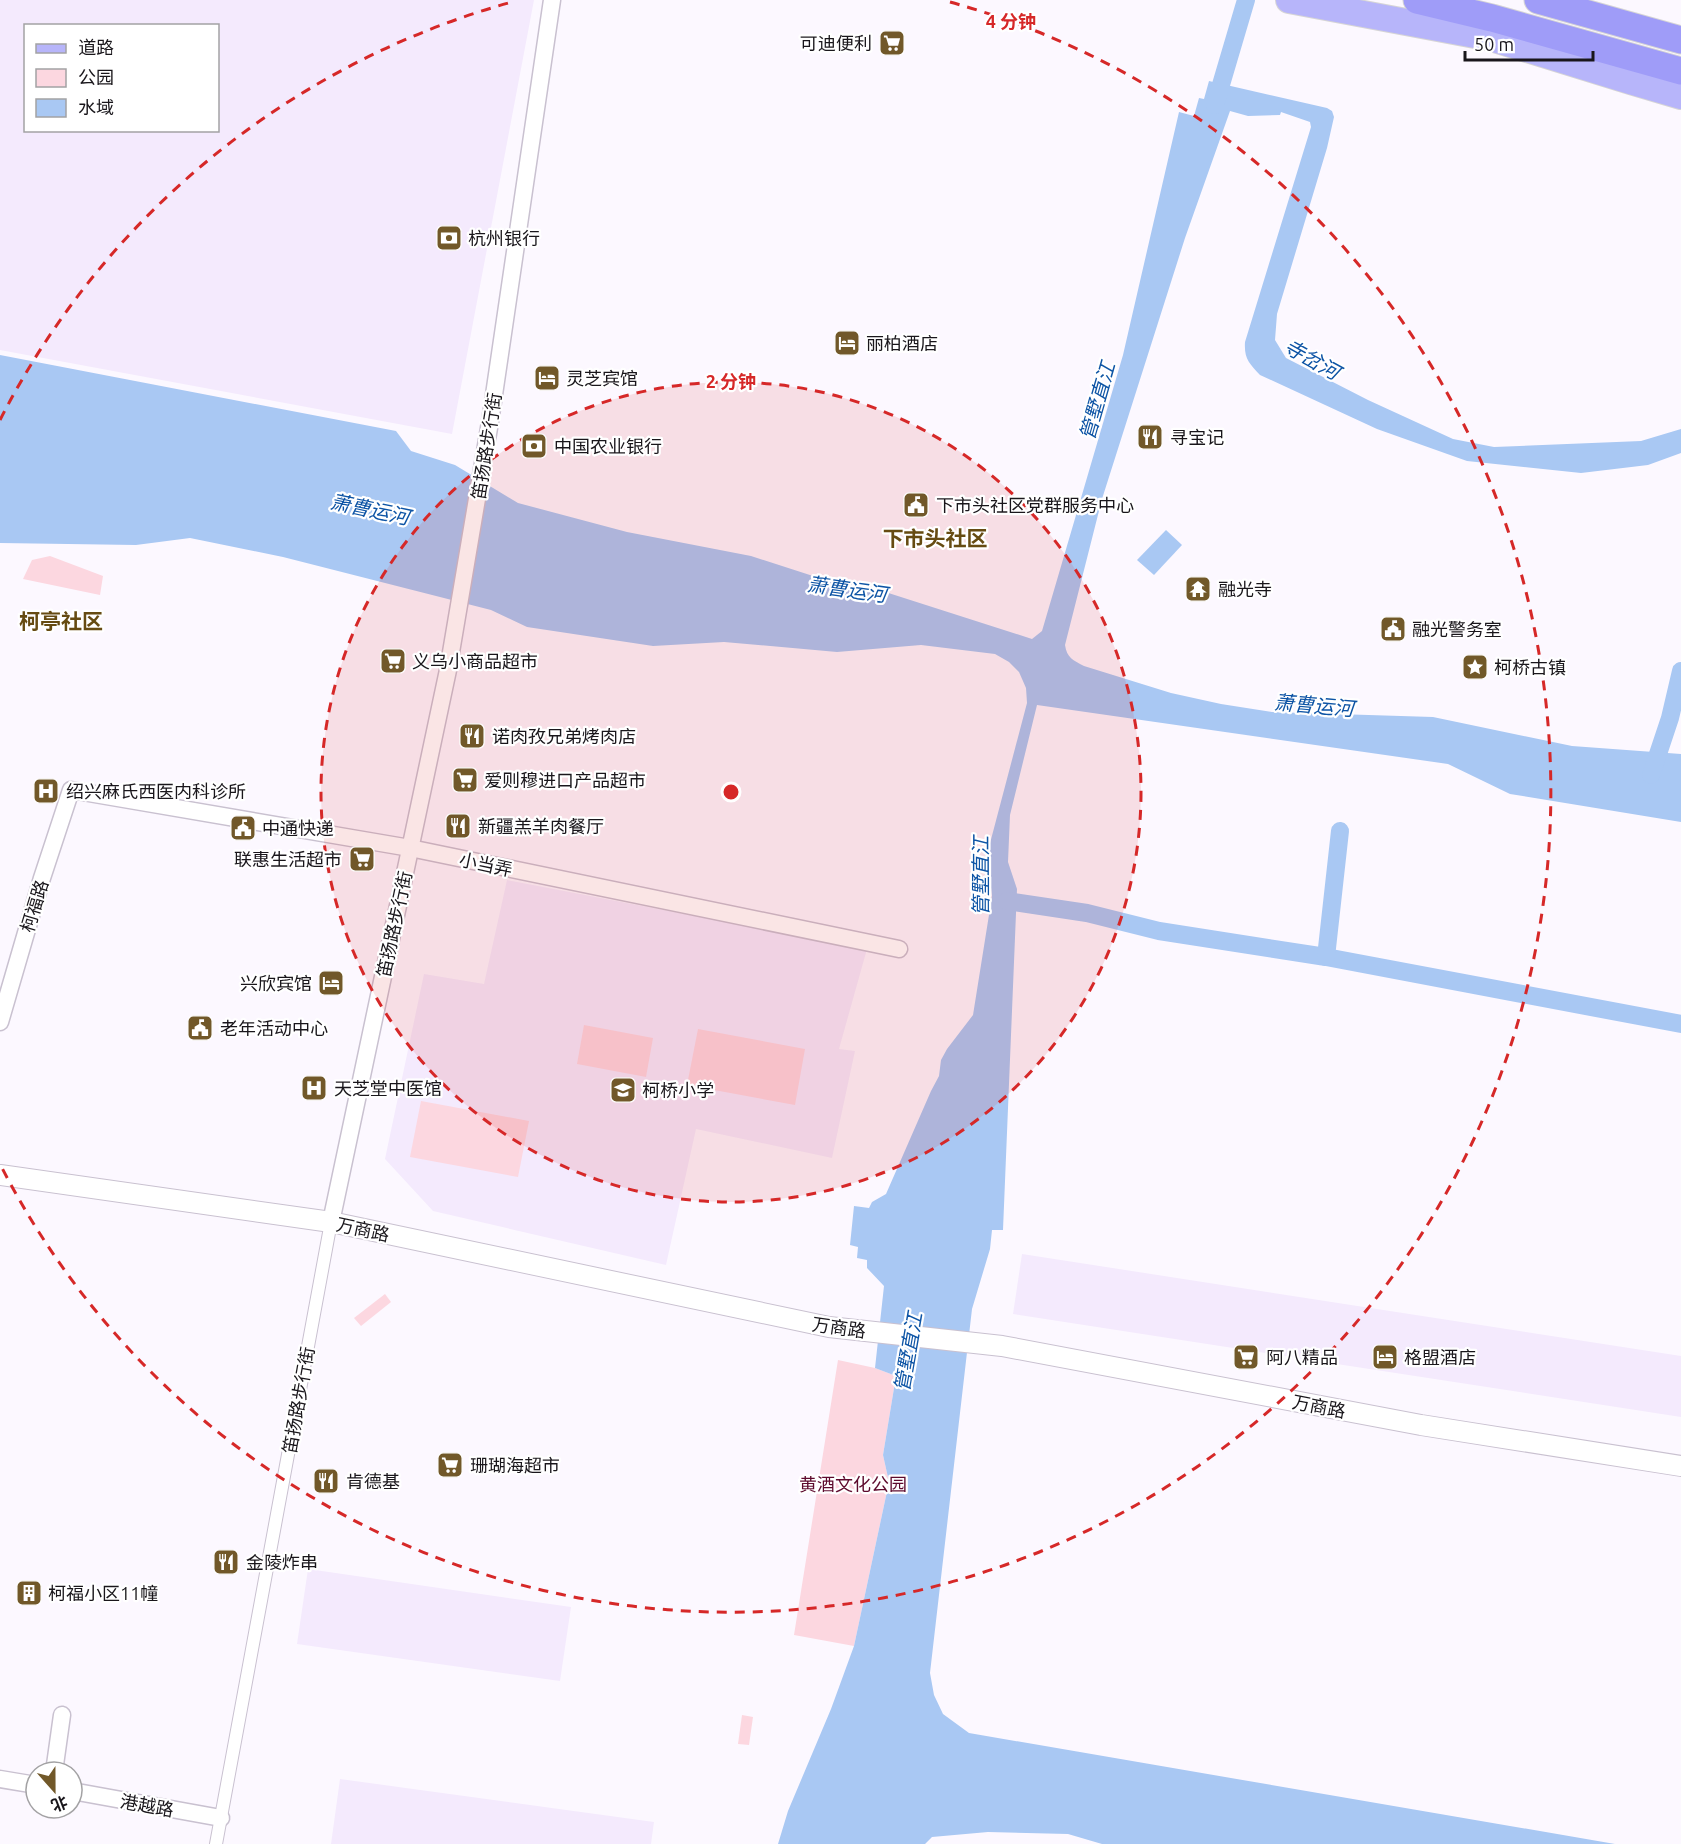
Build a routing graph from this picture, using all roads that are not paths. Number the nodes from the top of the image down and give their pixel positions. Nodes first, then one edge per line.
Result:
1 (552, 0) edge
2 (1417, 0) edge
3 (1538, 0) edge
4 (1582, 0) edge
5 (1300, 2) edge
6 (1681, 29) edge
7 (1681, 39) edge
8 (1681, 71) edge
9 (1681, 96) edge
10 (71, 790) joint
11 (410, 848) junction
12 (899, 949) dead end
13 (0, 1022) edge
14 (0, 1175) edge
15 (331, 1222) junction
16 (1681, 1466) edge
17 (62, 1715) dead end
18 (56, 1760) edge
19 (0, 1779) edge
20 (24, 1783) edge
21 (84, 1793) edge
22 (221, 1818) junction
23 (216, 1844) edge

1 - 11 street, 笛扬路步行街
2 - 8 highway
3 - 7 highway
4 - 6 main road
5 - 9 main road
10 - 11 street, 小当弄
10 - 13 street, 柯福路
11 - 12 street, 小当弄
11 - 15 street, 笛扬路步行街
14 - 15 street, 万商路
15 - 16 street, 万商路
15 - 22 street, 笛扬路步行街
17 - 18 street
19 - 20 street
21 - 22 street, 港越路
22 - 23 street, 笛扬路步行街

